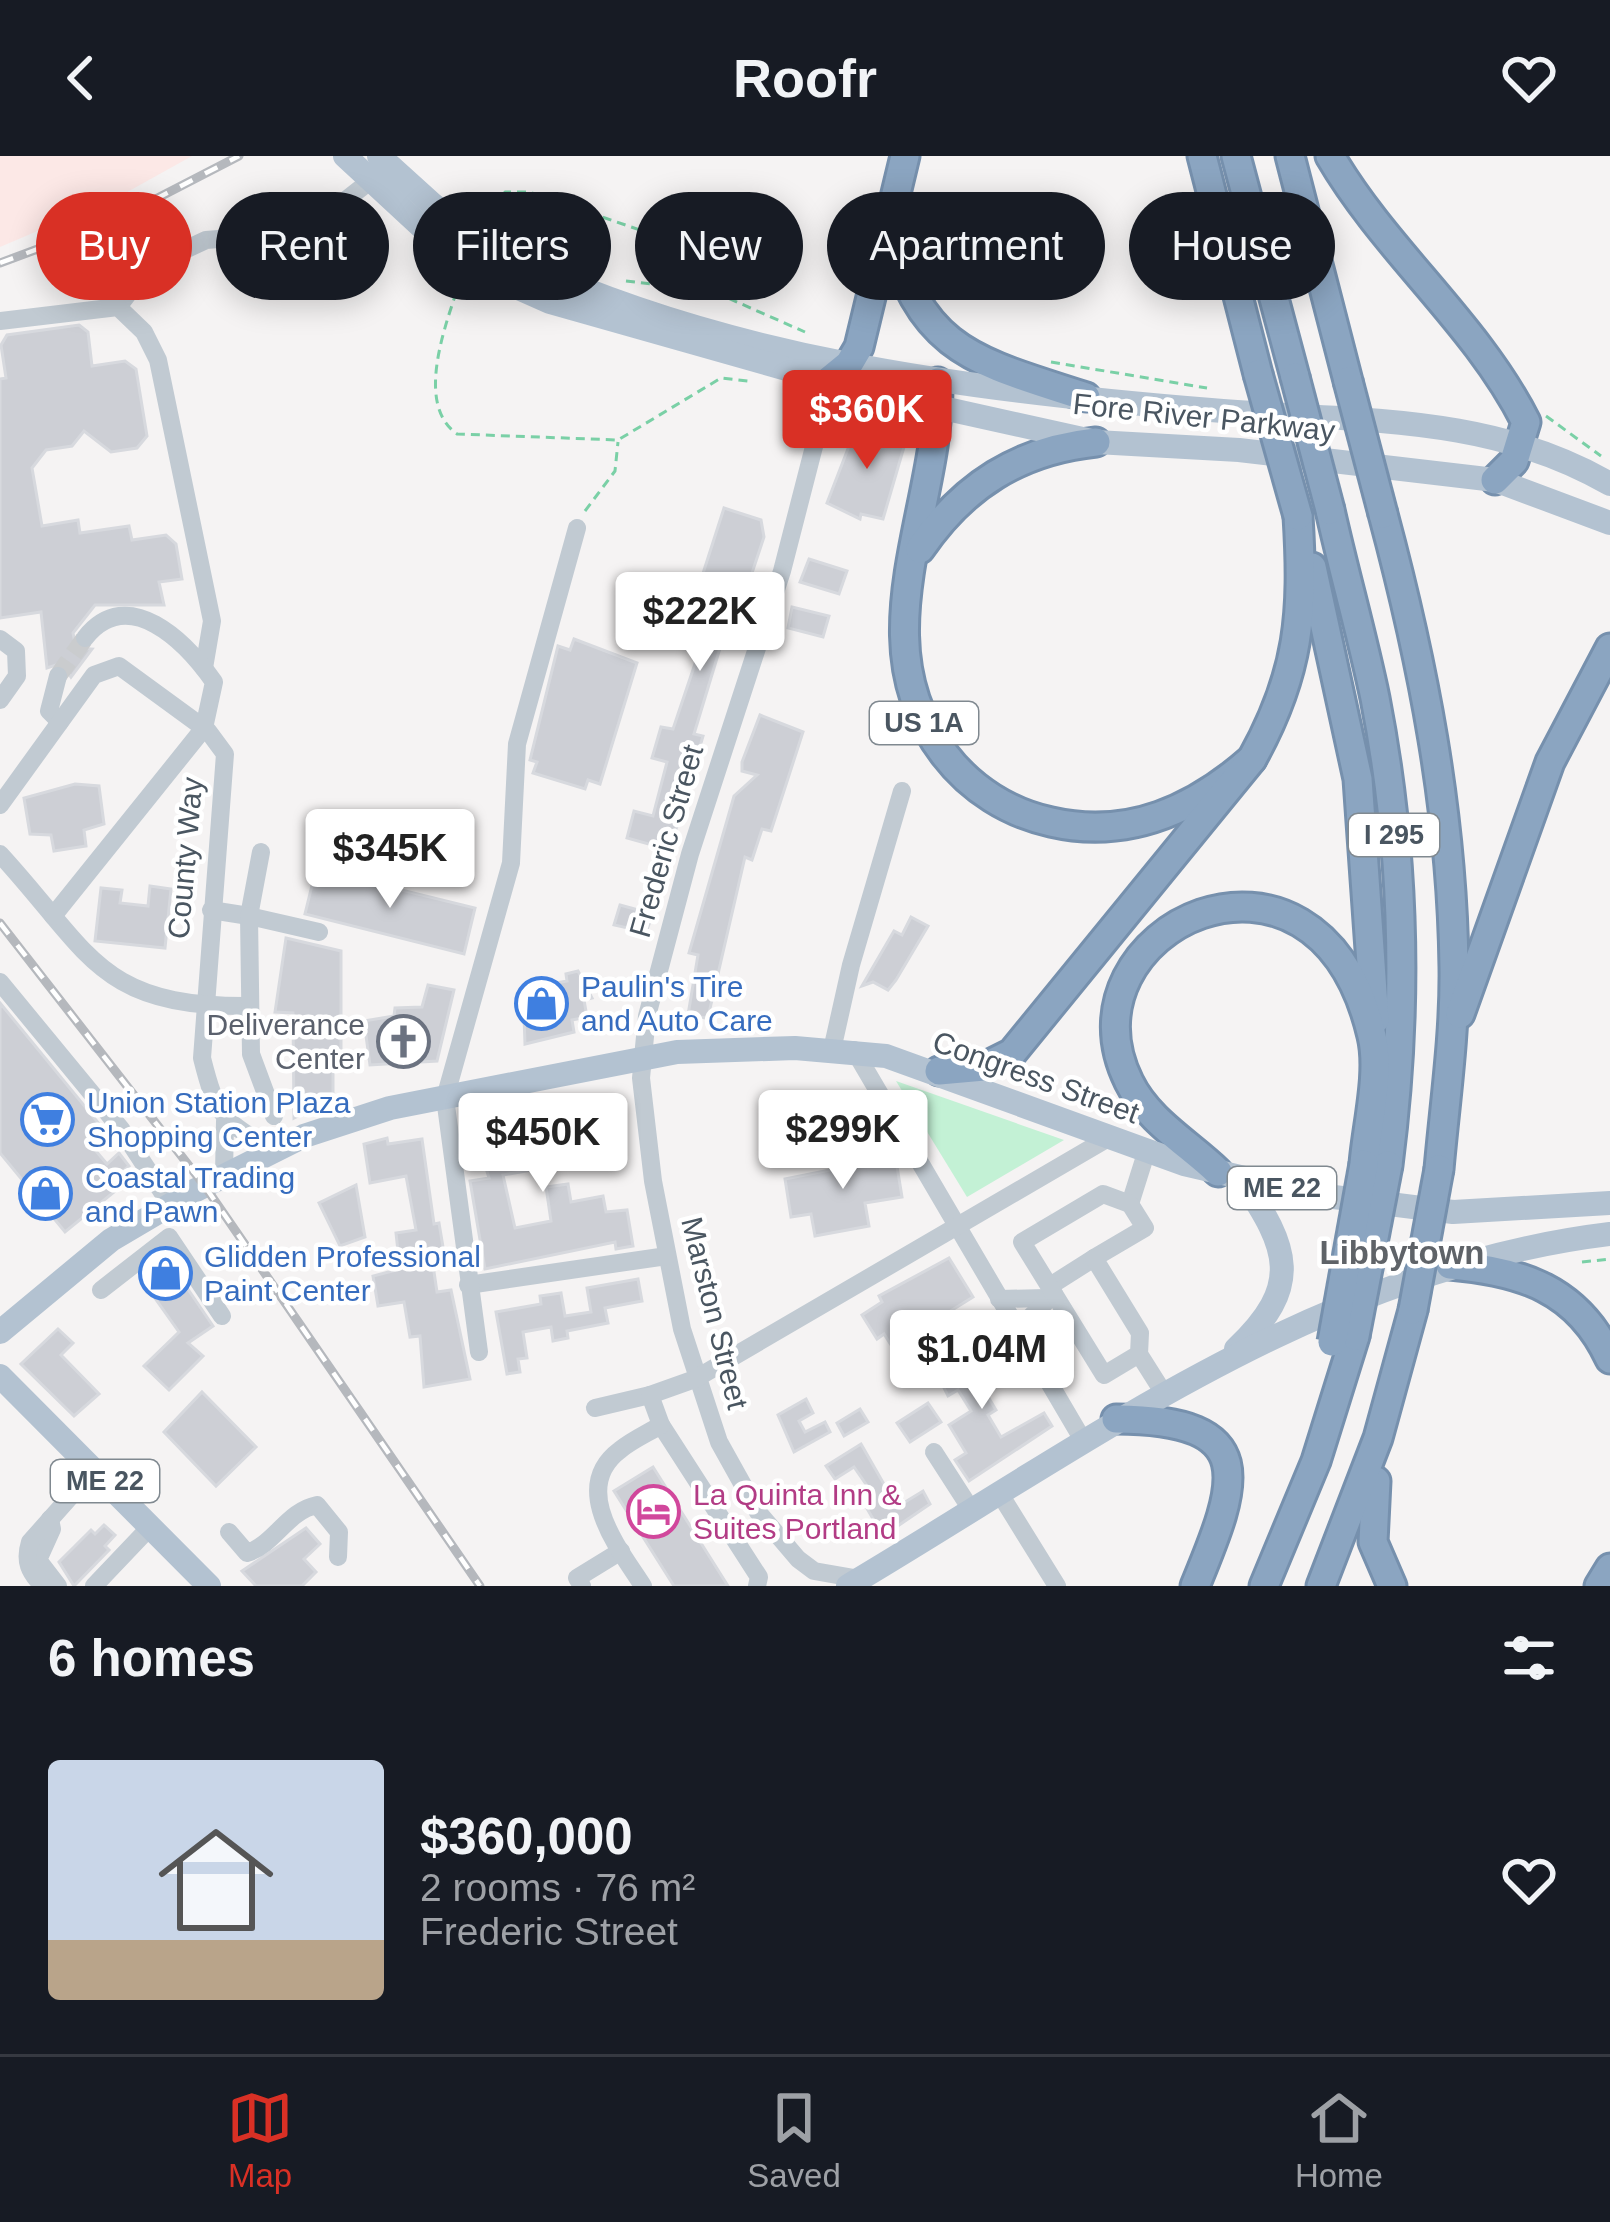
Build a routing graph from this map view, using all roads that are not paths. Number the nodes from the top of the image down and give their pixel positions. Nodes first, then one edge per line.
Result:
1 (345, 156) edge
2 (379, 156) edge
3 (905, 156) edge
4 (1202, 156) edge
5 (1236, 156) edge
6 (1290, 156) edge
7 (1330, 156) edge
8 (370, 181) junction
9 (897, 192) edge
10 (413, 198) edge
11 (413, 208) edge
12 (611, 299) edge
13 (547, 300) edge
14 (871, 300) edge
15 (914, 300) edge
16 (118, 307) junction
17 (0, 321) edge
18 (849, 364) junction
19 (827, 382) junction
20 (938, 393) junction
21 (1085, 397) junction
22 (818, 431) dead end
23 (1521, 441) junction
24 (1096, 442) junction
25 (1495, 480) junction
26 (1610, 484) edge
27 (1298, 516) junction
28 (581, 520) road end
29 (1610, 524) edge
30 (914, 557) junction
31 (85, 638) tunnel mouth
32 (0, 639) edge
33 (1610, 648) edge
34 (204, 668) junction
35 (58, 676) tunnel mouth
36 (1601, 683) edge
37 (0, 700) edge
38 (60, 722) junction
39 (204, 728) junction
40 (1252, 759) junction
41 (902, 791) dead end
42 (0, 806) edge
43 (261, 852) dead end
44 (0, 854) edge
45 (211, 910) junction
46 (53, 916) junction
47 (249, 916) junction
48 (319, 932) dead end
49 (0, 982) edge
50 (202, 1006) junction
51 (249, 1006) junction
52 (1452, 1034) junction
53 (1374, 1041) junction
54 (843, 1050) junction
55 (641, 1062) junction
56 (939, 1071) junction
57 (445, 1098) junction
58 (274, 1115) dead end
59 (225, 1121) junction
60 (1110, 1137) junction
61 (277, 1149) junction
62 (1147, 1150) junction
63 (1376, 1165) junction
64 (224, 1175) junction
65 (1230, 1176) junction
66 (1610, 1203) edge
67 (170, 1204) junction
68 (1130, 1204) junction
69 (957, 1227) junction
70 (1610, 1234) edge
71 (667, 1256) junction
72 (1094, 1258) junction
73 (1450, 1265) junction
74 (468, 1285) junction
75 (101, 1290) dead end
76 (1050, 1293) junction
77 (1000, 1298) junction
78 (222, 1316) dead end
79 (1018, 1329) junction
80 (0, 1332) edge
81 (479, 1352) dead end
82 (1139, 1354) junction
83 (1610, 1359) edge
84 (1221, 1363) junction
85 (0, 1376) edge
86 (695, 1379) junction
87 (1163, 1392) junction
88 (650, 1395) junction
89 (596, 1408) dead end
90 (1116, 1419) junction
91 (662, 1425) junction
92 (1378, 1438) junction
93 (1084, 1442) junction
94 (934, 1452) dead end
95 (94, 1470) junction
96 (1000, 1494) junction
97 (972, 1511) junction
98 (291, 1517) dead end
99 (50, 1519) junction
100 (151, 1526) junction
101 (229, 1532) dead end
102 (621, 1551) junction
103 (125, 1553) junction
104 (1610, 1568) edge
105 (854, 1582) edge
106 (44, 1586) edge
107 (58, 1586) edge
108 (83, 1586) edge
109 (94, 1586) edge
110 (208, 1586) edge
111 (582, 1586) edge
112 (643, 1586) edge
113 (757, 1586) edge
114 (1057, 1586) edge
115 (1195, 1586) edge
116 (1264, 1586) edge
117 (1321, 1586) edge
118 (1392, 1586) edge
119 (1599, 1586) edge

1 - 8 main road, Fore River Parkway
2 - 10 main road, Fore River Parkway
3 - 9 highway
4 - 27 highway, US 1A, bridge
5 - 63 highway, I 295, bridge
6 - 52 highway, I 295, bridge
7 - 23 highway
8 - 11 main road, Fore River Parkway
8 - 16 street
12 - 18 main road, Fore River Parkway
13 - 19 main road, Fore River Parkway
14 - 18 highway
15 - 21 highway
16 - 17 street
16 - 34 street
18 - 19 highway
18 - 20 main road, Fore River Parkway
19 - 20 main road, Fore River Parkway
20 - 21 main road, Fore River Parkway
20 - 24 main road, Fore River Parkway
20 - 30 highway, US 1A
21 - 23 main road, Fore River Parkway
22 - 55 street, Frederic Street
23 - 25 highway
23 - 26 main road, Fore River Parkway
24 - 25 main road, Fore River Parkway
24 - 30 highway
25 - 29 main road, Fore River Parkway
27 - 40 highway, US 1A
27 - 53 highway
28 - 57 street
30 - 40 highway, US 1A
31 - 34 street
32 - 37 street
33 - 36 highway
34 - 39 street
35 - 38 street
36 - 52 highway
38 - 39 street
38 - 42 street
39 - 45 street, County Way
39 - 46 street
40 - 56 highway
41 - 54 street
43 - 47 street
44 - 46 street
45 - 47 street
45 - 50 street, County Way
46 - 50 street
47 - 48 street
47 - 51 street
49 - 67 street
50 - 51 street
50 - 59 street, County Way
51 - 58 street
52 - 92 highway, I 295, bridge
53 - 63 highway
53 - 65 highway
54 - 55 main road, Congress Street / ME 22
54 - 56 main road, Congress Street / ME 22
54 - 69 street
55 - 57 main road, Congress Street / ME 22
55 - 71 street, Marston Street
56 - 60 main road, Congress Street / ME 22
57 - 61 main road, Congress Street / ME 22
57 - 74 street
59 - 61 street
59 - 64 street, County Way
60 - 62 main road, Congress Street / ME 22
60 - 69 street
61 - 64 main road, Congress Street / ME 22
62 - 65 main road, Congress Street / ME 22
62 - 68 street
63 - 116 highway, bridge
64 - 67 main road, Congress Street / ME 22
65 - 66 main road, Congress Street / ME 22
65 - 84 main road
67 - 80 main road, Congress Street / ME 22
68 - 72 street
68 - 76 street
69 - 77 street
69 - 86 street
70 - 73 main road
71 - 74 street
71 - 86 street, Marston Street
72 - 76 street
72 - 82 street
73 - 83 highway
73 - 84 main road
74 - 81 street
75 - 78 street
76 - 77 street
76 - 79 street
76 - 82 street
77 - 79 street
79 - 93 street
82 - 87 street
84 - 87 main road
85 - 95 main road, ME 22
86 - 88 street
86 - 105 street, Marston Street
87 - 90 main road
88 - 89 street
88 - 91 street
90 - 93 main road
90 - 115 highway
91 - 102 street
91 - 113 street
92 - 117 highway, I 295
92 - 118 highway
93 - 96 main road
94 - 97 street
95 - 99 street
95 - 100 main road, ME 22
96 - 97 main road
96 - 114 street
97 - 105 main road
98 - 101 street
99 - 106 street
99 - 107 street
100 - 103 street
100 - 110 main road, ME 22
102 - 111 street
102 - 112 street
103 - 108 street
103 - 109 street
104 - 119 highway

